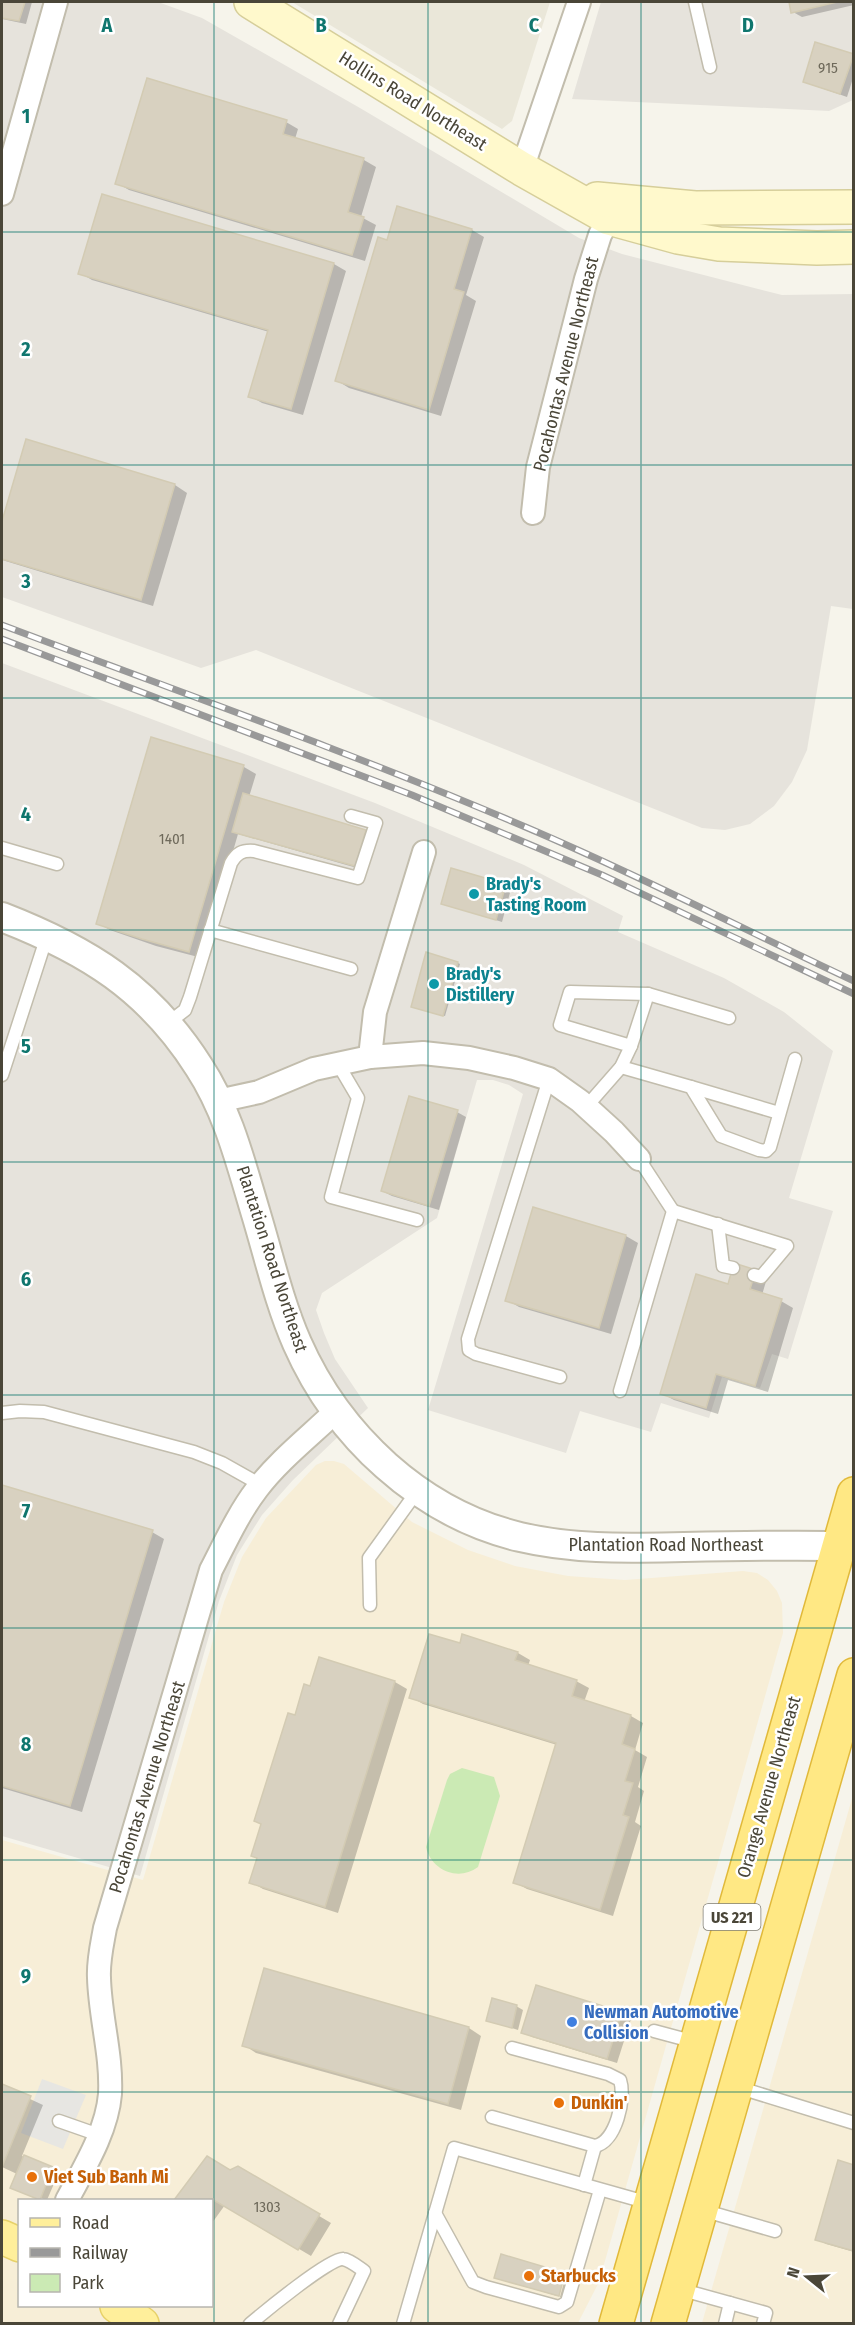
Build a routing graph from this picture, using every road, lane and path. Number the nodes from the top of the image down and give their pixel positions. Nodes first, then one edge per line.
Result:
1 (56, 2) edge
2 (579, 2) edge
3 (695, 2) edge
4 (264, 5) edge
5 (710, 67) dead end
6 (522, 169) junction
7 (2, 194) edge
8 (577, 198) junction
9 (854, 207) edge
10 (609, 218) junction
11 (854, 247) edge
12 (533, 513) dead end
13 (351, 816) dead end
14 (2, 848) edge
15 (424, 852) dead end
16 (57, 864) dead end
17 (2, 917) edge
18 (210, 930) junction
19 (48, 935) junction
20 (351, 969) dead end
21 (648, 994) junction
22 (729, 1018) dead end
23 (167, 1024) junction
24 (631, 1046) junction
25 (370, 1057) junction
26 (795, 1059) dead end
27 (338, 1064) junction
28 (621, 1067) junction
29 (2, 1075) edge
30 (549, 1079) junction
31 (691, 1087) junction
32 (218, 1101) junction
33 (586, 1107) junction
34 (779, 1113) junction
35 (639, 1159) joint
36 (673, 1211) junction
37 (417, 1220) dead end
38 (718, 1224) junction
39 (733, 1268) dead end
40 (754, 1275) dead end
41 (560, 1377) dead end
42 (620, 1392) dead end
43 (336, 1411) junction
44 (2, 1413) edge
45 (261, 1485) junction
46 (418, 1490) junction
47 (854, 1494) edge
48 (848, 1547) edge
49 (370, 1605) dead end
50 (854, 1675) edge
51 (654, 2031) dead end
52 (697, 2042) junction
53 (512, 2048) dead end
54 (736, 2086) junction
55 (492, 2118) dead end
56 (59, 2121) dead end
57 (854, 2123) edge
58 (99, 2135) junction
59 (595, 2146) junction
60 (584, 2185) junction
61 (600, 2190) junction
62 (67, 2199) edge
63 (651, 2204) junction
64 (701, 2210) junction
65 (435, 2212) junction
66 (775, 2231) dead end
67 (2, 2236) edge
68 (18, 2244) edge
69 (626, 2287) junction
70 (678, 2289) junction
71 (730, 2303) junction
72 (118, 2307) edge
73 (142, 2324) edge
74 (250, 2324) edge
75 (339, 2324) edge
76 (403, 2324) edge
77 (603, 2324) edge
78 (616, 2324) edge
79 (668, 2324) edge
80 (725, 2324) edge
81 (763, 2324) edge

1 - 7 street
2 - 6 street
3 - 5 lane
4 - 6 main road, Hollins Road Northeast
6 - 8 main road, Hollins Road Northeast
8 - 9 main road, Hollins Road Northeast
8 - 10 main road, Hollins Road Northeast
10 - 11 main road, Hollins Road Northeast
10 - 12 street, Pocahontas Avenue Northeast
13 - 18 lane
14 - 16 lane
15 - 25 street
17 - 19 street, Plantation Road Northeast
18 - 20 lane
18 - 23 lane
19 - 23 street, Plantation Road Northeast
19 - 29 lane
21 - 22 lane
21 - 24 lane
21 - 24 lane
23 - 32 street, Plantation Road Northeast
24 - 28 lane
25 - 27 street
25 - 30 street
26 - 34 lane
27 - 32 street
27 - 37 lane
28 - 31 lane
28 - 33 lane
30 - 33 street
30 - 41 lane
31 - 34 lane
31 - 34 lane
32 - 43 street, Plantation Road Northeast
33 - 35 street
35 - 36 lane
36 - 38 lane
36 - 42 lane
38 - 39 lane
38 - 40 lane
43 - 45 street, Pocahontas Avenue Northeast
43 - 46 street, Plantation Road Northeast
44 - 45 lane
45 - 58 street, Pocahontas Avenue Northeast
46 - 48 street, Plantation Road Northeast
46 - 49 lane
47 - 48 highway, Orange Avenue Northeast / US 221
48 - 52 highway, Orange Avenue Northeast / US 221
50 - 54 highway, US 221
51 - 52 lane
52 - 63 highway, Orange Avenue Northeast / US 221
53 - 59 lane
54 - 57 lane
54 - 64 highway, US 221
55 - 59 lane
56 - 58 lane
58 - 62 street, Pocahontas Avenue Northeast
59 - 60 lane
60 - 61 lane
60 - 65 lane
61 - 63 lane
61 - 65 lane
63 - 69 highway, Orange Avenue Northeast / US 221
64 - 66 lane
64 - 70 highway, US 221
65 - 76 lane
67 - 68 main road
69 - 77 highway
69 - 78 highway, Orange Avenue Northeast / US 221
70 - 71 lane
70 - 79 highway, US 221
71 - 80 lane
71 - 81 lane
72 - 73 main road
74 - 75 lane

